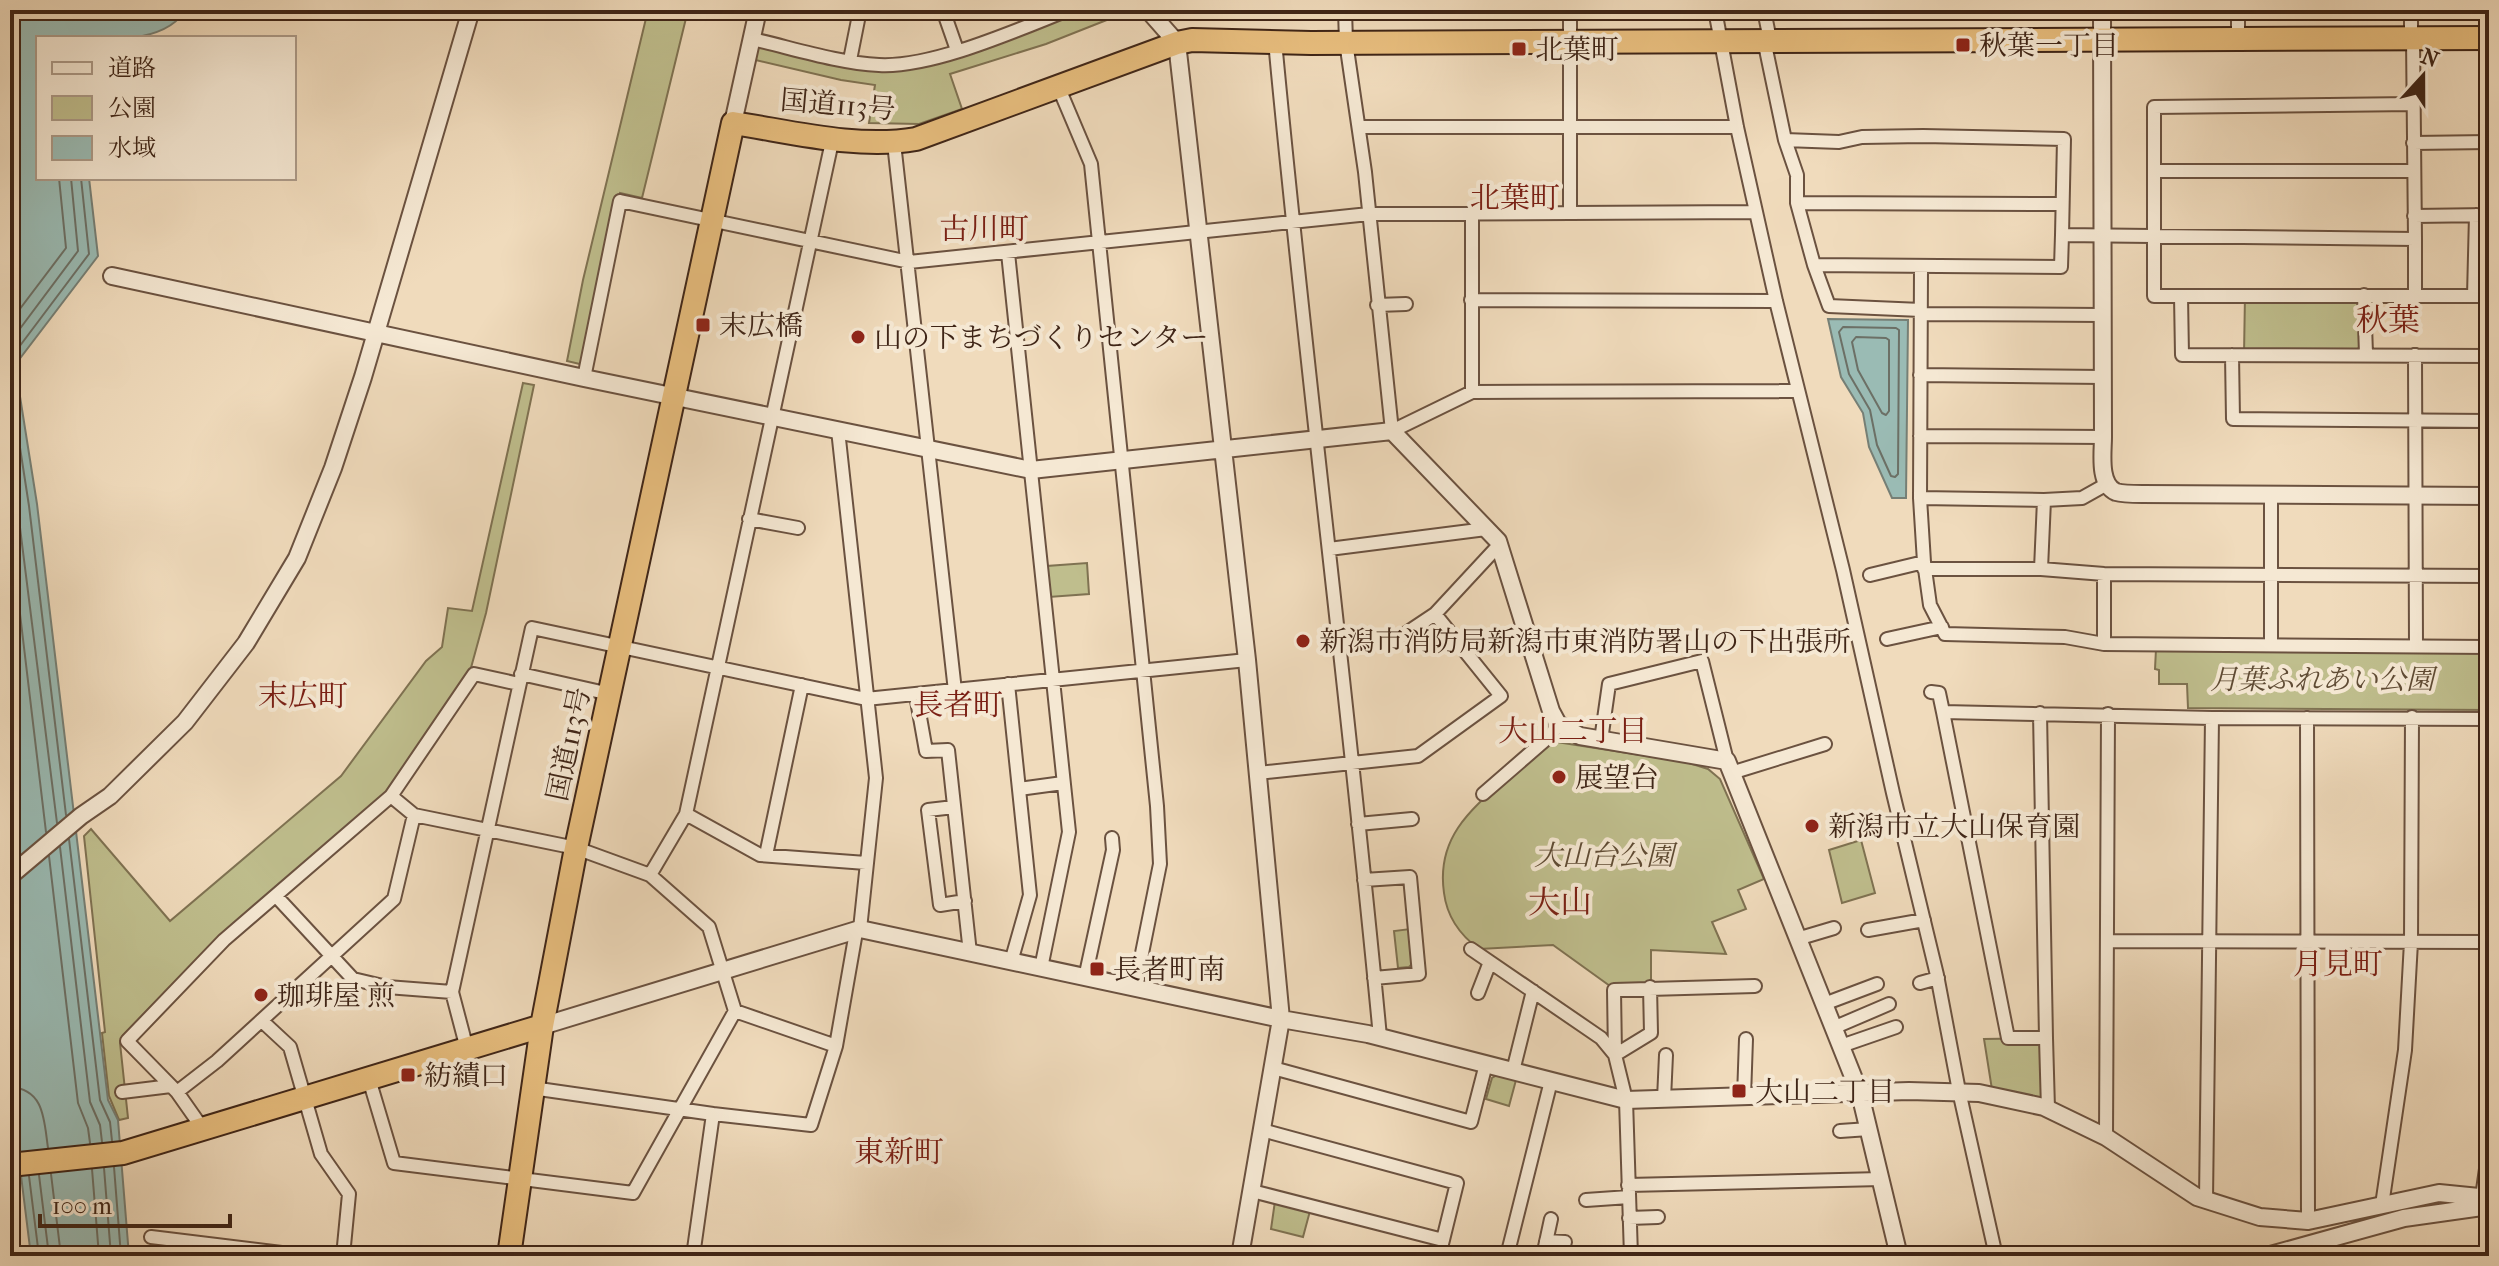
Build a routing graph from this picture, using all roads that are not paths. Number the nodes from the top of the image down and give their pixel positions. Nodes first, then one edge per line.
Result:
1 (471, 10) edge
2 (758, 10) edge
3 (860, 10) edge
4 (943, 10) edge
5 (1068, 10) edge
6 (1148, 10) edge
7 (1345, 10) edge
8 (1570, 10) edge
9 (1715, 10) edge
10 (1764, 10) edge
11 (2102, 10) edge
12 (2238, 10) edge
13 (2411, 10) edge
14 (1034, 16) edge
15 (2412, 38) junction
16 (2489, 38) edge
17 (752, 39) junction
18 (2238, 39) junction
19 (1719, 40) junction
20 (1767, 40) junction
21 (2102, 40) junction
22 (1275, 41) junction
23 (1346, 42) junction
24 (1570, 42) junction
25 (1177, 43) junction
26 (957, 50) junction
27 (850, 60) junction
28 (1058, 86) junction
29 (2413, 104) junction
30 (733, 123) junction
31 (1359, 127) junction
32 (1571, 127) junction
33 (1737, 127) junction
34 (833, 137) junction
35 (1785, 140) junction
36 (2489, 142) edge
37 (894, 143) junction
38 (2413, 143) junction
39 (2154, 171) junction
40 (2414, 171) junction
41 (1797, 203) junction
42 (2062, 204) junction
43 (1570, 212) junction
44 (1756, 212) junction
45 (1472, 213) junction
46 (1369, 214) junction
47 (2482, 215) edge
48 (2414, 216) junction
49 (1292, 221) junction
50 (712, 222) junction
51 (1199, 231) junction
52 (2062, 235) junction
53 (2102, 237) junction
54 (2153, 237) junction
55 (2415, 239) junction
56 (810, 242) junction
57 (1098, 243) junction
58 (1008, 253) junction
59 (909, 262) junction
60 (1814, 265) junction
61 (1921, 268) junction
62 (112, 276) dead end
63 (2364, 295) junction
64 (2415, 295) junction
65 (2181, 296) junction
66 (2474, 296) junction
67 (2489, 296) edge
68 (1471, 300) junction
69 (1776, 301) junction
70 (1406, 304) dead end
71 (1377, 305) junction
72 (1921, 312) junction
73 (2102, 315) junction
74 (375, 334) junction
75 (2366, 354) junction
76 (2232, 355) junction
77 (2415, 355) junction
78 (2489, 356) edge
79 (1920, 375) junction
80 (2103, 377) junction
81 (584, 378) junction
82 (1798, 391) junction
83 (1472, 392) junction
84 (675, 396) junction
85 (773, 415) junction
86 (2415, 421) junction
87 (2489, 421) edge
88 (838, 430) junction
89 (1392, 431) junction
90 (1920, 436) junction
91 (2103, 437) junction
92 (1316, 440) junction
93 (930, 449) junction
94 (1222, 450) junction
95 (1120, 462) junction
96 (1031, 470) junction
97 (2107, 484) junction
98 (2271, 495) junction
99 (2415, 496) junction
100 (2489, 496) edge
101 (1920, 498) junction
102 (2044, 500) junction
103 (749, 519) junction
104 (798, 528) dead end
105 (1486, 529) junction
106 (1499, 545) junction
107 (1329, 549) junction
108 (1924, 565) junction
109 (2041, 569) junction
110 (2104, 574) junction
111 (2416, 574) junction
112 (1870, 575) dead end
113 (2270, 575) junction
114 (2489, 576) edge
115 (1435, 614) junction
116 (1942, 627) junction
117 (1887, 639) dead end
118 (1339, 644) junction
119 (2104, 644) junction
120 (2271, 645) junction
121 (2416, 646) junction
122 (620, 647) junction
123 (2489, 647) edge
124 (1247, 660) junction
125 (718, 668) junction
126 (1142, 671) junction
127 (520, 679) junction
128 (1052, 680) junction
129 (1008, 684) junction
130 (802, 685) junction
131 (955, 691) junction
132 (1931, 692) dead end
133 (610, 694) junction
134 (916, 695) junction
135 (866, 699) junction
136 (1943, 712) junction
137 (2040, 713) junction
138 (2108, 714) junction
139 (2412, 717) junction
140 (2212, 718) junction
141 (2307, 718) junction
142 (2489, 719) edge
143 (1558, 724) junction
144 (1601, 740) junction
145 (1825, 744) dead end
146 (1352, 765) junction
147 (1729, 767) junction
148 (1258, 773) junction
149 (1063, 783) junction
150 (1019, 789) junction
151 (1483, 794) dead end
152 (391, 796) junction
153 (954, 807) junction
154 (686, 814) junction
155 (414, 815) junction
156 (1412, 819) dead end
157 (1358, 824) junction
158 (489, 830) junction
159 (1112, 838) dead end
160 (576, 848) junction
161 (766, 855) junction
162 (866, 863) junction
163 (650, 875) junction
164 (10, 876) edge
165 (1364, 880) junction
166 (276, 896) junction
167 (965, 901) junction
168 (1924, 920) junction
169 (1834, 928) dead end
170 (1868, 930) dead end
171 (858, 931) junction
172 (1797, 939) junction
173 (2107, 941) junction
174 (2209, 941) junction
175 (2308, 941) junction
176 (2411, 942) junction
177 (2489, 942) edge
178 (1471, 949) dead end
179 (970, 953) junction
180 (331, 957) junction
181 (1011, 962) junction
182 (1490, 962) junction
183 (1041, 968) junction
184 (722, 972) junction
185 (1085, 978) junction
186 (1374, 978) junction
187 (1938, 978) junction
188 (1920, 983) dead end
189 (1877, 984) dead end
190 (1755, 986) dead end
191 (1650, 987) junction
192 (1135, 988) junction
193 (1533, 991) junction
194 (452, 992) junction
195 (1478, 993) dead end
196 (1824, 1004) junction
197 (1889, 1004) dead end
198 (735, 1011) junction
199 (1281, 1019) junction
200 (262, 1021) junction
201 (542, 1026) junction
202 (1896, 1027) dead end
203 (1833, 1028) junction
204 (1380, 1037) junction
205 (2046, 1038) junction
206 (1746, 1039) dead end
207 (836, 1046) junction
208 (1841, 1046) junction
209 (467, 1049) junction
210 (1615, 1055) junction
211 (1666, 1055) dead end
212 (1486, 1064) junction
213 (1273, 1068) junction
214 (1513, 1071) junction
215 (369, 1079) junction
216 (1551, 1081) junction
217 (532, 1088) junction
218 (174, 1089) junction
219 (1959, 1091) junction
220 (122, 1092) dead end
221 (1860, 1094) junction
222 (1744, 1097) junction
223 (304, 1098) junction
224 (1664, 1099) junction
225 (1626, 1100) junction
226 (680, 1109) junction
227 (2048, 1109) junction
228 (713, 1114) junction
229 (203, 1129) junction
230 (1869, 1129) junction
231 (1262, 1130) junction
232 (1840, 1131) dead end
233 (2106, 1137) junction
234 (2489, 1148) edge
235 (10, 1165) edge
236 (519, 1178) junction
237 (1881, 1179) junction
238 (1252, 1191) junction
239 (1629, 1191) junction
240 (1586, 1200) dead end
241 (2206, 1200) junction
242 (2487, 1200) edge
243 (2382, 1205) junction
244 (1658, 1217) dead end
245 (1629, 1218) junction
246 (1551, 1219) dead end
247 (2308, 1221) junction
248 (151, 1237) dead end
249 (1443, 1240) junction
250 (1546, 1241) junction
251 (1565, 1242) dead end
252 (306, 1256) edge
253 (343, 1256) edge
254 (509, 1256) edge
255 (693, 1256) edge
256 (1240, 1256) edge
257 (1439, 1256) edge
258 (1507, 1256) edge
259 (1543, 1256) edge
260 (1631, 1256) edge
261 (1899, 1256) edge
262 (1996, 1256) edge
263 (2267, 1256) edge

1 - 74 street
2 - 17 street
3 - 27 street
4 - 26 street
5 - 14 street
6 - 25 street
7 - 23 street
8 - 24 street
9 - 19 street
10 - 20 street
11 - 21 street
12 - 18 street
13 - 15 street
14 - 26 street
15 - 16 highway, 国道113号
15 - 18 highway, 国道113号
15 - 29 street
17 - 27 street
17 - 30 street
18 - 21 highway, 国道113号
19 - 20 highway, 国道113号
19 - 24 highway, 国道113号
19 - 33 street
20 - 21 highway, 国道113号
20 - 35 street
21 - 53 street
22 - 23 highway, 国道113号
22 - 25 highway, 国道113号
22 - 49 street
23 - 24 highway, 国道113号
23 - 31 street
24 - 32 street
25 - 28 highway, 国道113号
25 - 51 street
26 - 27 street
28 - 37 highway, 国道113号
28 - 57 street
29 - 38 street
29 - 39 street
30 - 34 highway, 国道113号
30 - 50 highway, 国道113号
31 - 32 street
31 - 46 street
32 - 33 street
32 - 43 street
33 - 44 street
34 - 37 highway, 国道113号
34 - 56 street
35 - 41 street
35 - 42 street
36 - 38 street
37 - 59 street
38 - 40 street
39 - 40 street
39 - 54 street
40 - 48 street
41 - 42 street
41 - 60 street
42 - 52 street
43 - 44 street
43 - 45 street
44 - 69 street
45 - 46 street
45 - 68 street
46 - 49 street
46 - 71 street
47 - 48 street
47 - 66 street
48 - 55 street
49 - 51 street
49 - 92 street
50 - 56 street
50 - 81 street
50 - 84 highway, 国道113号
51 - 57 street
51 - 94 street
52 - 53 street
52 - 61 street
53 - 54 street
53 - 73 street
54 - 55 street
54 - 65 street
55 - 64 street
56 - 59 street
56 - 85 street
57 - 58 street
57 - 95 street
58 - 59 street
58 - 96 street
59 - 93 street
60 - 61 street
60 - 72 street
61 - 72 street
62 - 74 street
63 - 64 street
63 - 65 street
63 - 75 street
64 - 66 street
65 - 76 street
66 - 67 street
68 - 69 street
68 - 83 street
69 - 82 street
70 - 71 street
71 - 89 street
72 - 73 street
72 - 79 street
73 - 80 street
74 - 81 street
74 - 164 street
75 - 76 street
75 - 77 street
76 - 86 street
77 - 78 street
77 - 86 street
79 - 80 street
79 - 90 street
80 - 91 street
81 - 84 street
82 - 83 street
82 - 168 street
83 - 89 street
84 - 85 street
84 - 122 highway, 国道113号
85 - 88 street
85 - 103 street
86 - 87 street
86 - 99 street
88 - 93 street
88 - 135 street
89 - 92 street
89 - 105 street
90 - 91 street
90 - 101 street
91 - 97 street
92 - 94 street
92 - 107 street
93 - 96 street
93 - 131 street
94 - 95 street
94 - 124 street
95 - 96 street
95 - 126 street
96 - 128 street
97 - 98 street
97 - 102 street
98 - 99 street
98 - 113 street
99 - 100 street
99 - 111 street
101 - 102 street
101 - 108 street
102 - 109 street
103 - 104 street
103 - 125 street
105 - 106 street
105 - 107 street
106 - 115 street
106 - 143 street
107 - 118 street
108 - 109 street
108 - 112 street
108 - 116 street
109 - 110 street
110 - 113 street
110 - 119 street
111 - 113 street
111 - 114 street
111 - 121 street
113 - 120 street
115 - 118 street
115 - 146 street
116 - 117 street
116 - 119 street
118 - 146 street
119 - 120 street
120 - 121 street
121 - 123 street
122 - 125 street
122 - 127 street
122 - 133 highway, 国道113号
124 - 126 street
124 - 148 street
125 - 130 street
125 - 154 street
126 - 128 street
126 - 192 street
127 - 133 street
127 - 152 street
127 - 158 street
128 - 129 street
128 - 149 street
129 - 131 street
129 - 150 street
130 - 135 street
130 - 161 street
131 - 134 street
132 - 136 street
133 - 160 highway, 国道113号
134 - 135 street
134 - 153 street
135 - 162 street
136 - 137 street
136 - 205 street
137 - 138 street
137 - 205 street
138 - 140 street
138 - 173 street
139 - 141 street
139 - 142 street
139 - 176 street
140 - 141 street
140 - 174 street
141 - 175 street
143 - 144 street
143 - 151 street
144 - 147 street
144 - 147 street
145 - 147 street
146 - 148 street
146 - 157 street
147 - 172 street
148 - 199 street
149 - 150 street
149 - 183 street
150 - 181 street
152 - 155 street
152 - 166 street
153 - 167 street
153 - 167 street
154 - 161 street
154 - 163 street
155 - 158 street
155 - 180 street
156 - 157 street
157 - 165 street
158 - 160 street
158 - 194 street
159 - 185 street
160 - 163 street
160 - 201 highway, 国道113号
161 - 162 street
162 - 171 street
163 - 184 street
165 - 186 street
165 - 186 street
166 - 180 street
166 - 218 street
167 - 179 street
168 - 170 street
168 - 187 street
169 - 172 street
171 - 179 street
171 - 184 street
171 - 207 street
172 - 196 street
173 - 174 street
173 - 233 street
174 - 175 street
174 - 241 street
175 - 176 street
175 - 247 street
176 - 177 street
176 - 243 street
178 - 182 street
179 - 181 street
180 - 194 street
180 - 200 street
181 - 183 street
182 - 193 street
182 - 195 street
183 - 185 street
184 - 198 street
184 - 201 street
185 - 192 street
186 - 204 street
187 - 188 street
187 - 219 street
189 - 196 street
190 - 191 street
191 - 210 street
191 - 210 street
192 - 199 street
193 - 210 street
193 - 214 street
194 - 209 street
196 - 203 street
197 - 203 street
198 - 207 street
198 - 226 street
199 - 204 street
199 - 213 street
200 - 218 street
200 - 223 street
201 - 209 highway
201 - 217 highway, 国道113号
202 - 208 street
203 - 208 street
204 - 212 street
205 - 227 street
206 - 222 street
207 - 228 street
208 - 221 street
209 - 215 highway
210 - 225 street
211 - 224 street
212 - 213 street
212 - 214 street
213 - 231 street
214 - 216 street
215 - 223 highway
215 - 236 street
216 - 225 street
216 - 258 street
217 - 226 street
217 - 236 highway, 国道113号
218 - 220 street
218 - 229 street
219 - 221 street
219 - 227 street
219 - 262 street
221 - 222 street
221 - 230 street
222 - 224 street
223 - 229 highway
223 - 253 street
224 - 225 street
225 - 239 street
226 - 228 street
226 - 236 street
227 - 233 street
228 - 255 street
229 - 235 highway
230 - 232 street
230 - 237 street
231 - 238 street
231 - 249 street
233 - 241 street
234 - 242 street
236 - 254 highway, 国道113号
237 - 239 street
237 - 261 street
238 - 249 street
238 - 256 street
239 - 240 street
239 - 245 street
241 - 247 street
242 - 243 street
242 - 263 street
243 - 247 street
244 - 245 street
245 - 260 street
246 - 250 street
248 - 252 street
249 - 257 street
250 - 251 street
250 - 259 street

